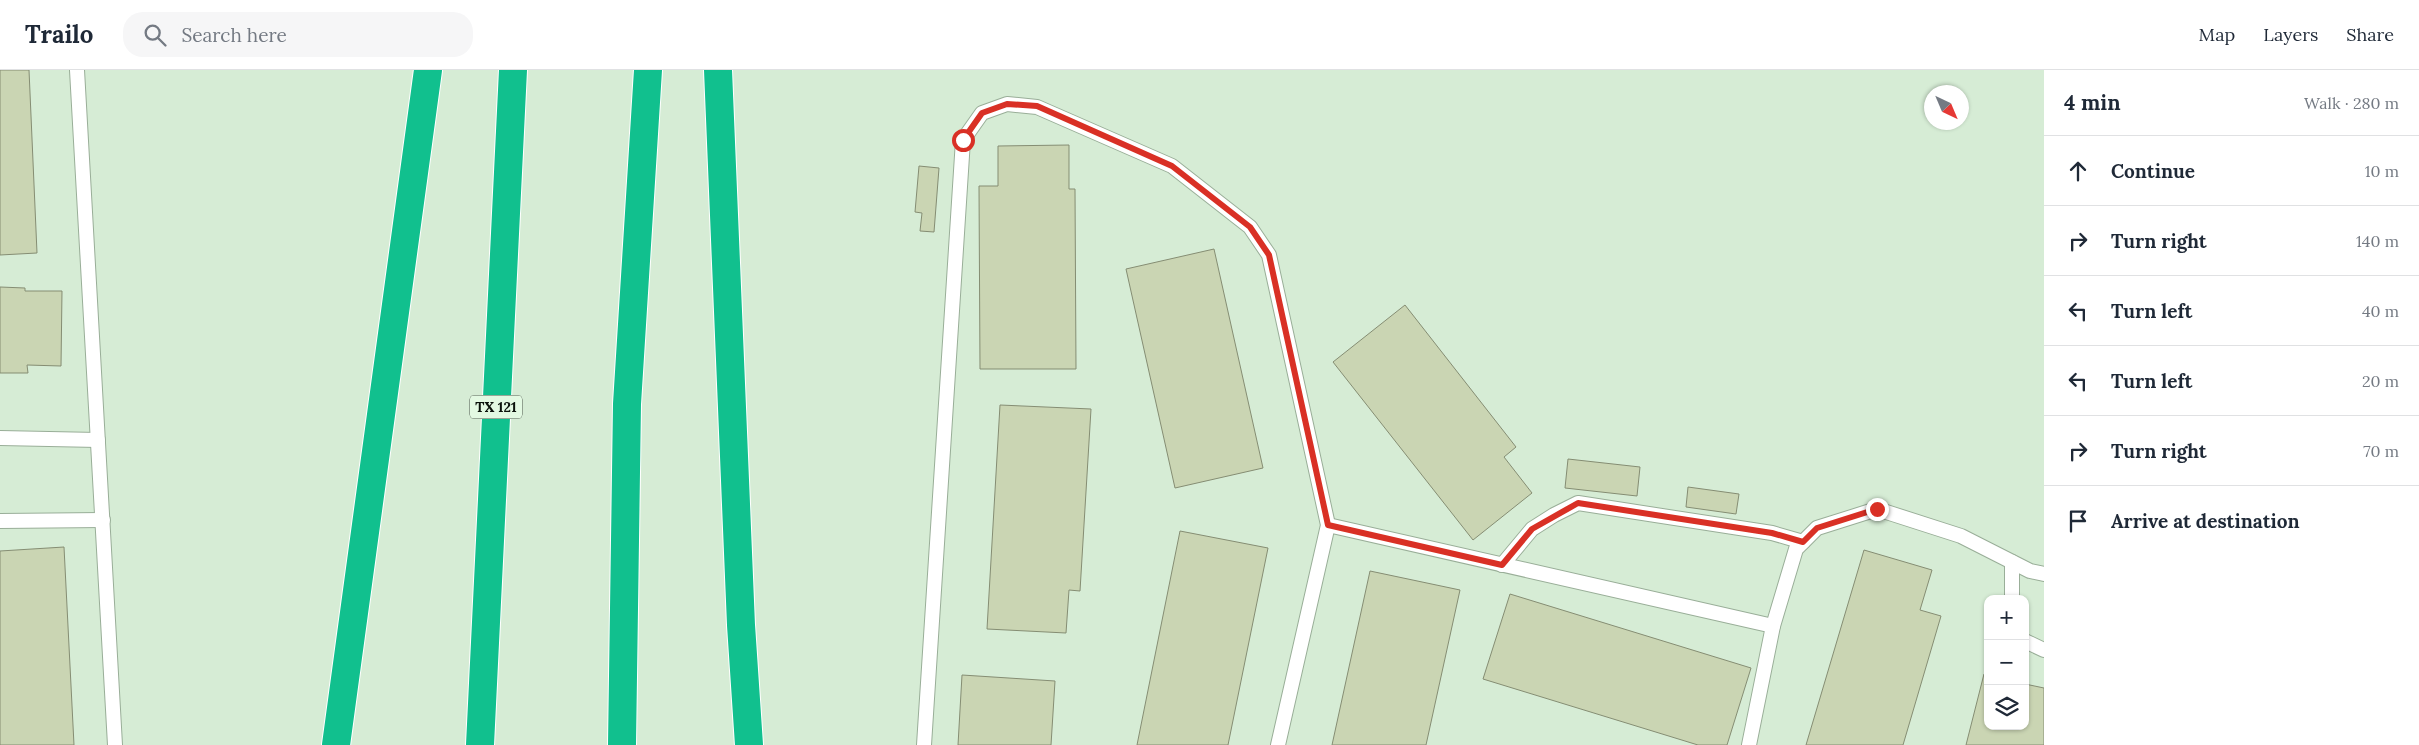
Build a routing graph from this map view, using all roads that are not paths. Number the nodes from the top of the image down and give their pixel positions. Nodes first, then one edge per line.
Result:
1 (77, 70) edge
2 (428, 70) edge
3 (513, 70) edge
4 (648, 70) edge
5 (718, 70) edge
6 (0, 438) edge
7 (98, 440) junction
8 (103, 520) junction
9 (0, 521) edge
10 (1328, 525) junction
11 (1803, 542) junction
12 (2012, 562) junction
13 (1502, 565) junction
14 (2044, 574) edge
15 (2012, 595) edge
16 (1773, 626) junction
17 (2029, 643) edge
18 (2044, 650) edge
19 (115, 745) edge
20 (336, 745) edge
21 (480, 745) edge
22 (622, 745) edge
23 (749, 745) edge
24 (924, 745) edge
25 (1278, 745) edge
26 (1749, 745) edge

1 - 7 lane
2 - 20 highway
3 - 21 highway, TX 121
4 - 22 highway
5 - 23 highway
6 - 7 lane
7 - 8 lane
8 - 9 lane
8 - 19 lane
10 - 13 lane
10 - 24 lane
10 - 25 lane
11 - 12 lane
11 - 13 lane
11 - 16 lane
12 - 14 lane
12 - 15 lane
13 - 16 lane
16 - 26 lane
17 - 18 lane

